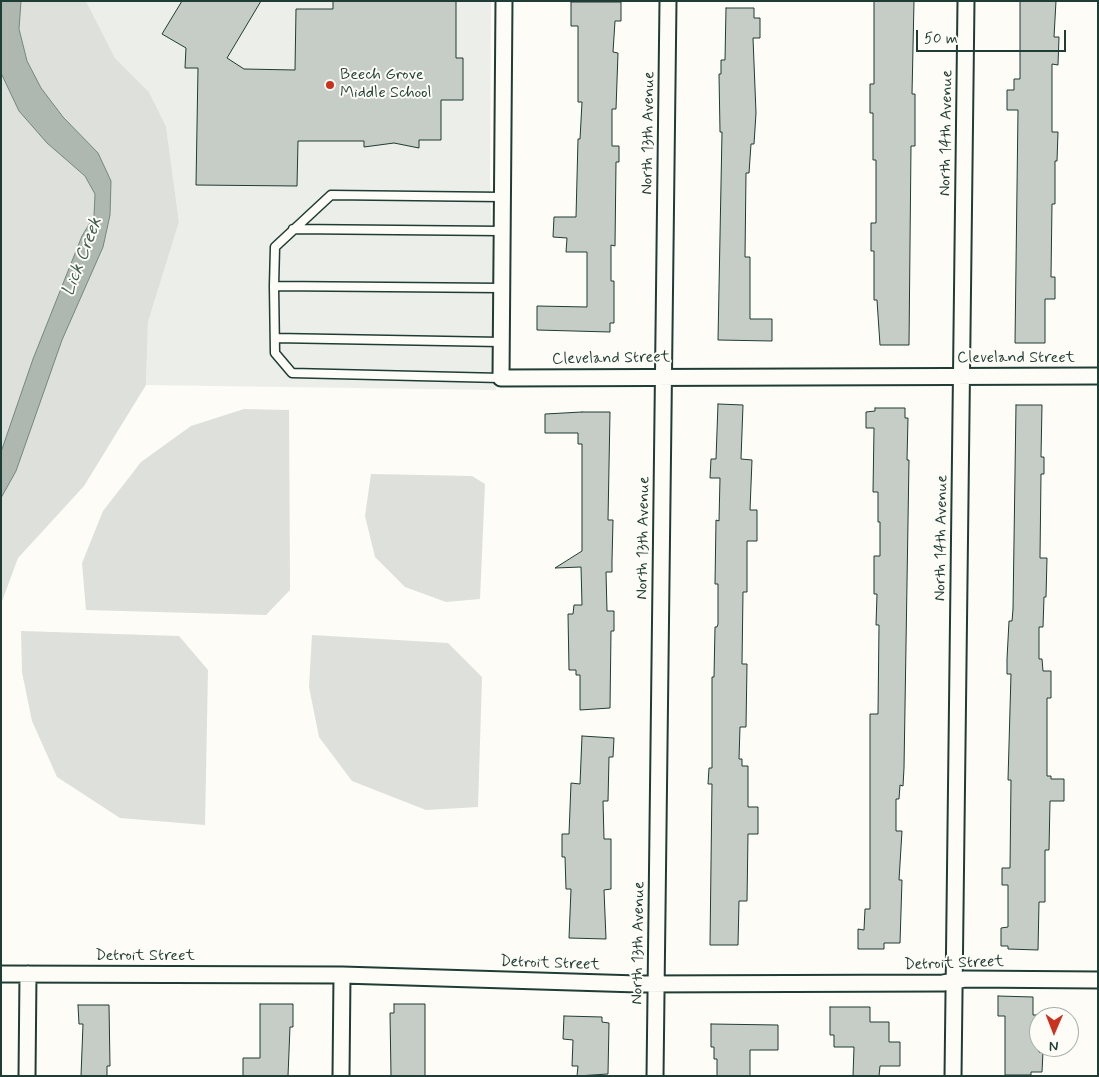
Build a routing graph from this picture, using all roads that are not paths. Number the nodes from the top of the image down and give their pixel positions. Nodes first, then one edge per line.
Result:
1 (504, 1) edge
2 (668, 1) edge
3 (966, 1) edge
4 (501, 197) junction
5 (293, 229) junction
6 (501, 231) junction
7 (274, 286) junction
8 (501, 288) junction
9 (275, 338) junction
10 (501, 342) junction
11 (664, 376) junction
12 (961, 376) junction
13 (1098, 376) edge
14 (501, 378) junction
15 (1, 974) edge
16 (28, 974) junction
17 (342, 975) junction
18 (1098, 980) edge
19 (955, 982) junction
20 (656, 984) junction
21 (27, 1076) edge
22 (341, 1076) edge
23 (655, 1076) edge
24 (953, 1076) edge

1 - 4 street
2 - 11 street, North 13th Avenue
3 - 12 street, North 14th Avenue
4 - 5 lane
4 - 6 street
5 - 6 lane
5 - 7 lane
6 - 8 street
7 - 8 lane
7 - 9 lane
8 - 10 street
9 - 10 lane
9 - 14 lane
10 - 14 street
11 - 12 street, Cleveland Street
11 - 14 street, Cleveland Street
11 - 20 street, North 13th Avenue
12 - 13 street, Cleveland Street
12 - 19 street, North 14th Avenue
15 - 16 street, Detroit Street
16 - 17 street, Detroit Street
16 - 21 street
17 - 20 street, Detroit Street
17 - 22 street
18 - 19 street, Detroit Street
19 - 20 street, Detroit Street
19 - 24 street, North 14th Avenue
20 - 23 street, North 13th Avenue

